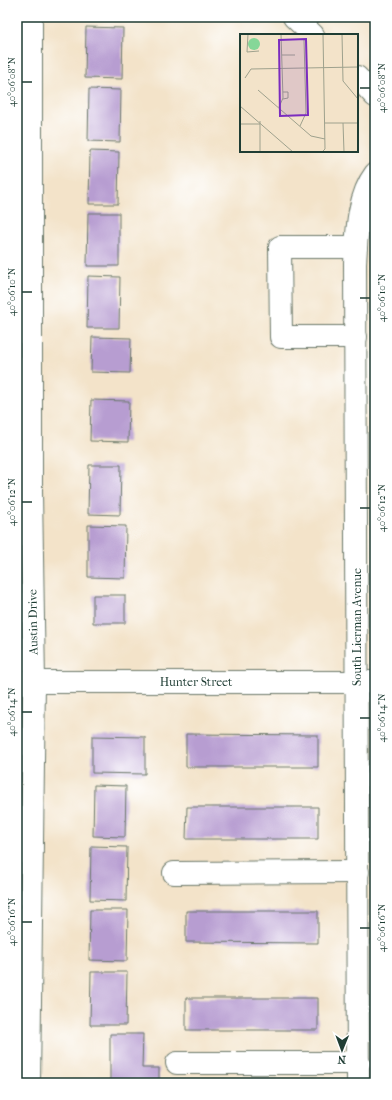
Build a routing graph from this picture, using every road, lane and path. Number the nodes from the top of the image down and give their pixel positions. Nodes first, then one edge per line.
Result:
1 (31, 17) edge
2 (294, 17) edge
3 (312, 34) edge
4 (358, 79) edge
5 (375, 96) edge
6 (375, 174) edge
7 (356, 248) junction
8 (356, 337) junction
9 (26, 682) edge
10 (366, 683) edge
11 (358, 872) junction
12 (174, 873) dead end
13 (177, 1063) dead end
14 (358, 1073) edge
15 (29, 1083) edge

1 - 9 street, Austin Drive
2 - 3 street
4 - 5 street
6 - 7 street, South Lierman Avenue
7 - 8 street, South Lierman Avenue
7 - 8 street
8 - 10 street, South Lierman Avenue
9 - 10 street, Hunter Street
9 - 15 street, Austin Drive
10 - 11 street, South Lierman Avenue
11 - 12 street
11 - 14 street, South Lierman Avenue
13 - 14 street

